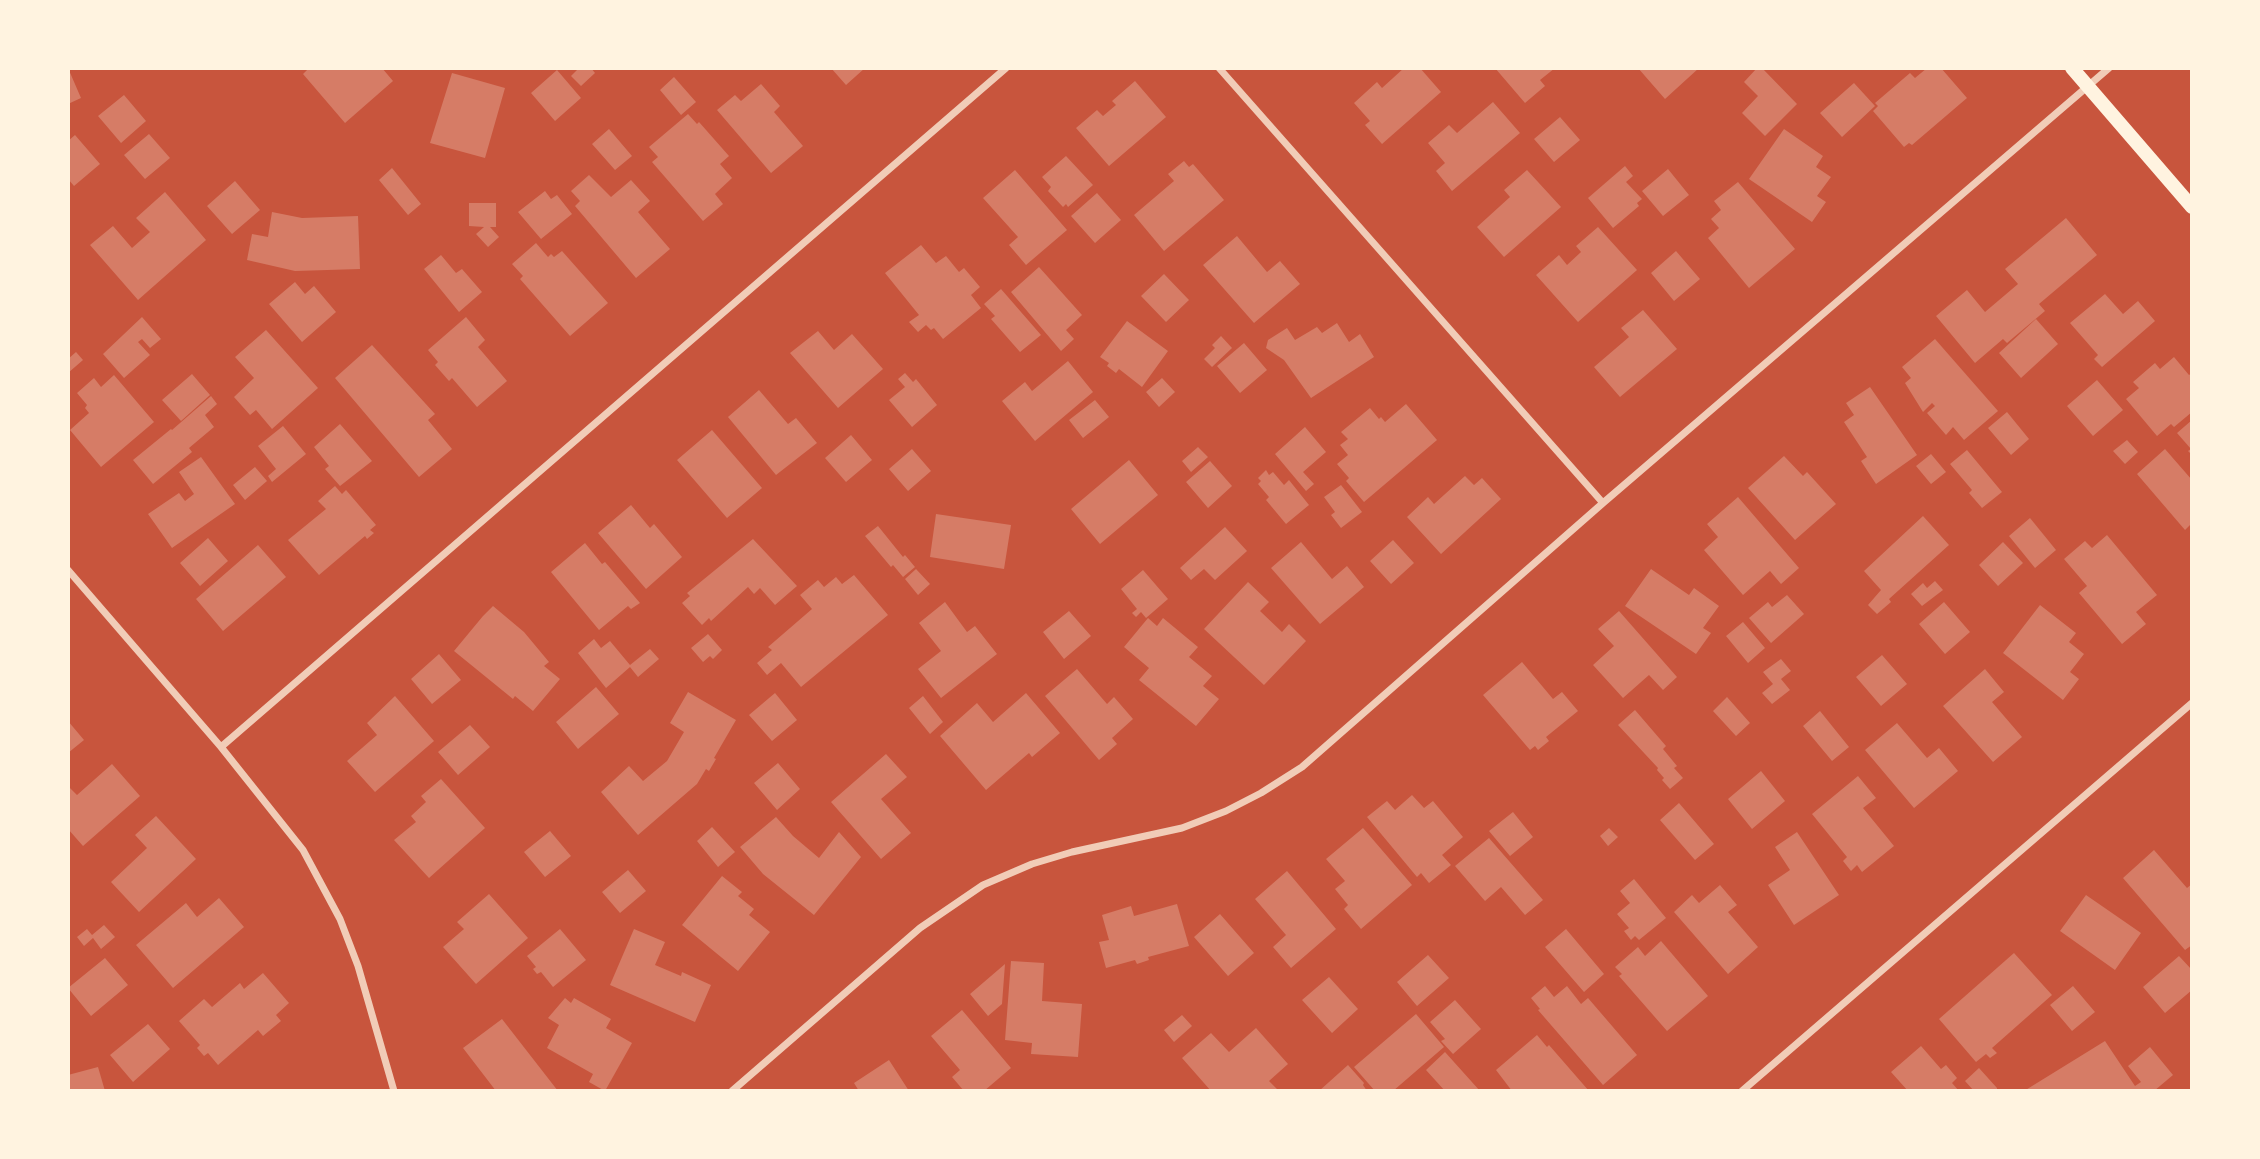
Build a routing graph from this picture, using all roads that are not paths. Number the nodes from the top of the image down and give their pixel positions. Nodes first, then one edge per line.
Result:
1 (1006, 68) edge
2 (1219, 68) edge
3 (2072, 68) edge
4 (2109, 68) edge
5 (2087, 86) junction
6 (2192, 207) edge
7 (1603, 503) junction
8 (68, 570) edge
9 (2192, 703) edge
10 (221, 747) junction
11 (394, 1091) edge
12 (732, 1091) edge
13 (1742, 1091) edge

1 - 10 street
2 - 7 street
3 - 5 main road
4 - 5 street
5 - 6 main road
5 - 7 street
7 - 12 street
8 - 10 street
9 - 13 street
10 - 11 street

